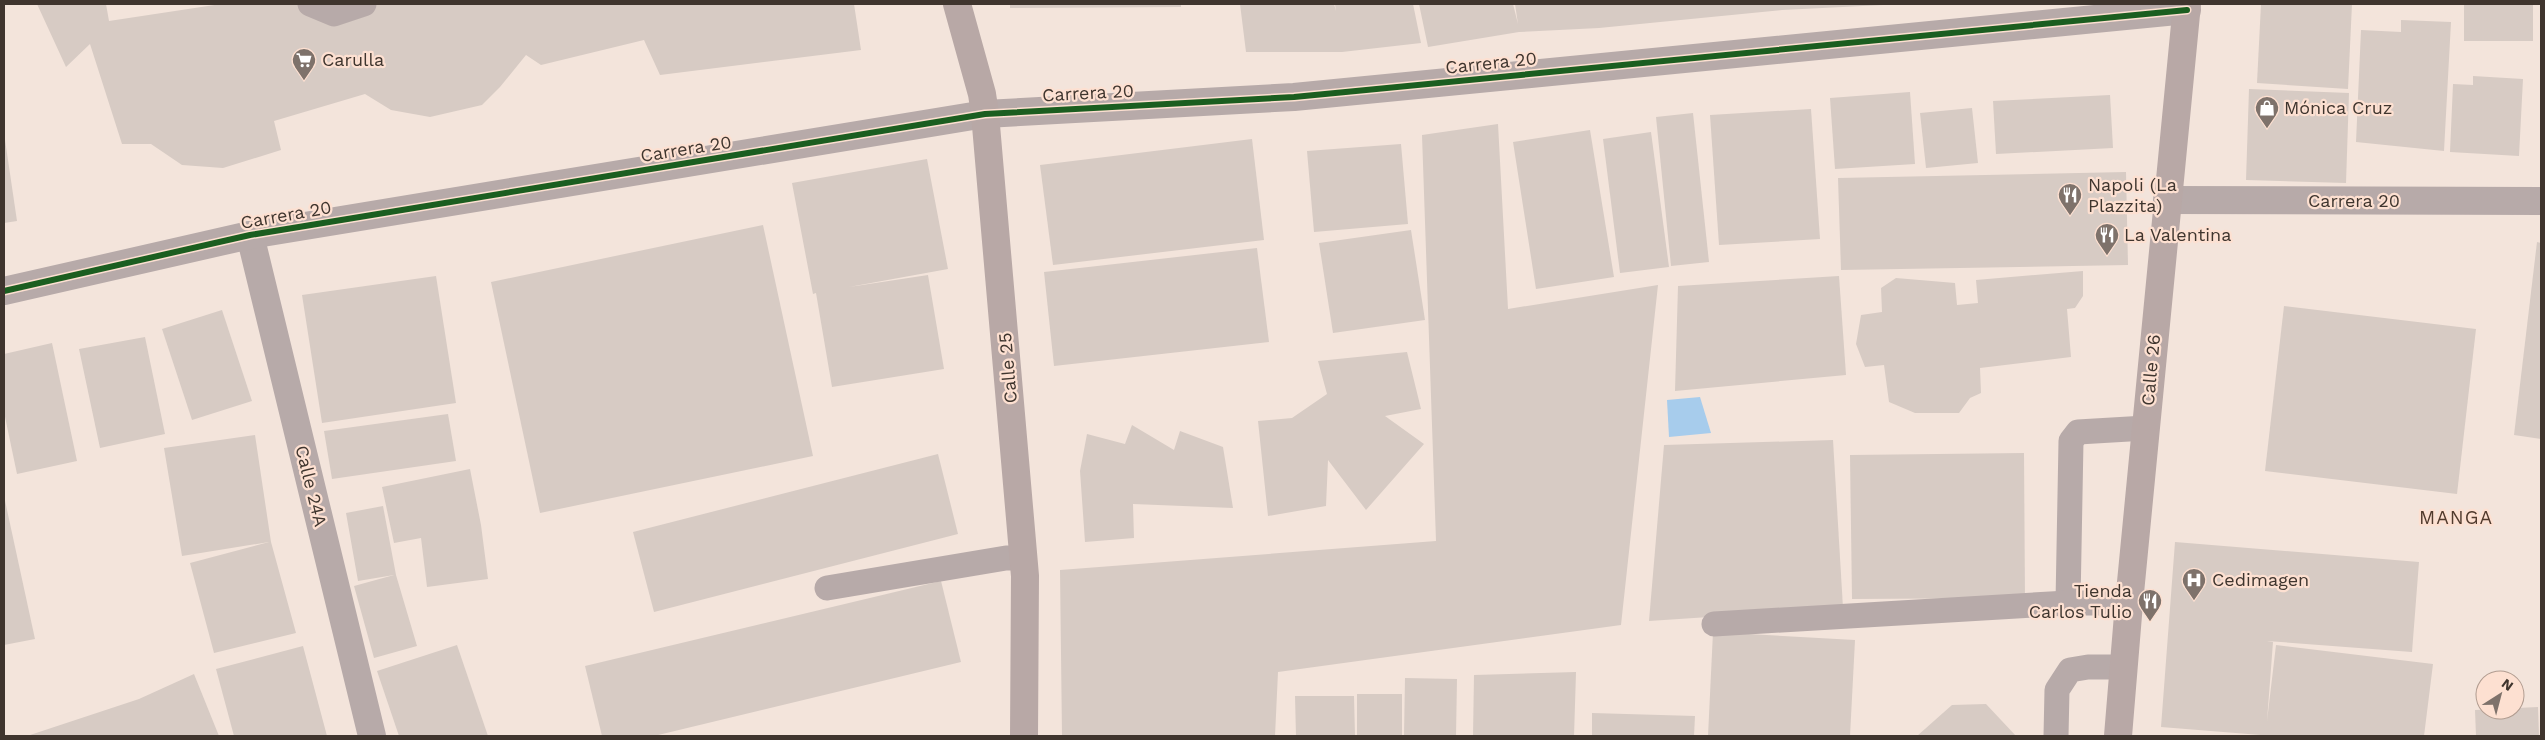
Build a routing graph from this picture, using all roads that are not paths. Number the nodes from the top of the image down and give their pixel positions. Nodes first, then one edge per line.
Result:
1 (310, 4) edge
2 (364, 4) edge
3 (957, 4) edge
4 (2187, 7) edge
5 (985, 114) junction
6 (2541, 196) edge
7 (2167, 200) junction
8 (2541, 201) edge
9 (250, 235) junction
10 (4, 291) edge
11 (2146, 428) junction
12 (1024, 558) junction
13 (827, 588) dead end
14 (2068, 603) junction
15 (2129, 603) junction
16 (1714, 624) dead end
17 (2124, 667) junction
18 (372, 736) edge
19 (1024, 736) edge
20 (2056, 736) edge
21 (2118, 736) edge

1 - 2 lane
3 - 5 street, Calle 25
4 - 5 street, Carrera 20
4 - 7 street, Calle 26
5 - 9 street, Carrera 20
5 - 12 street, Calle 25
6 - 8 lane
7 - 8 street, Carrera 20
7 - 11 street, Calle 26
9 - 10 street, Carrera 20
9 - 18 street, Calle 24A
11 - 14 lane
11 - 15 street, Calle 26
12 - 13 lane
12 - 19 street, Calle 25
14 - 15 lane
14 - 16 lane
15 - 17 street, Calle 26
17 - 20 lane
17 - 21 street, Calle 26

